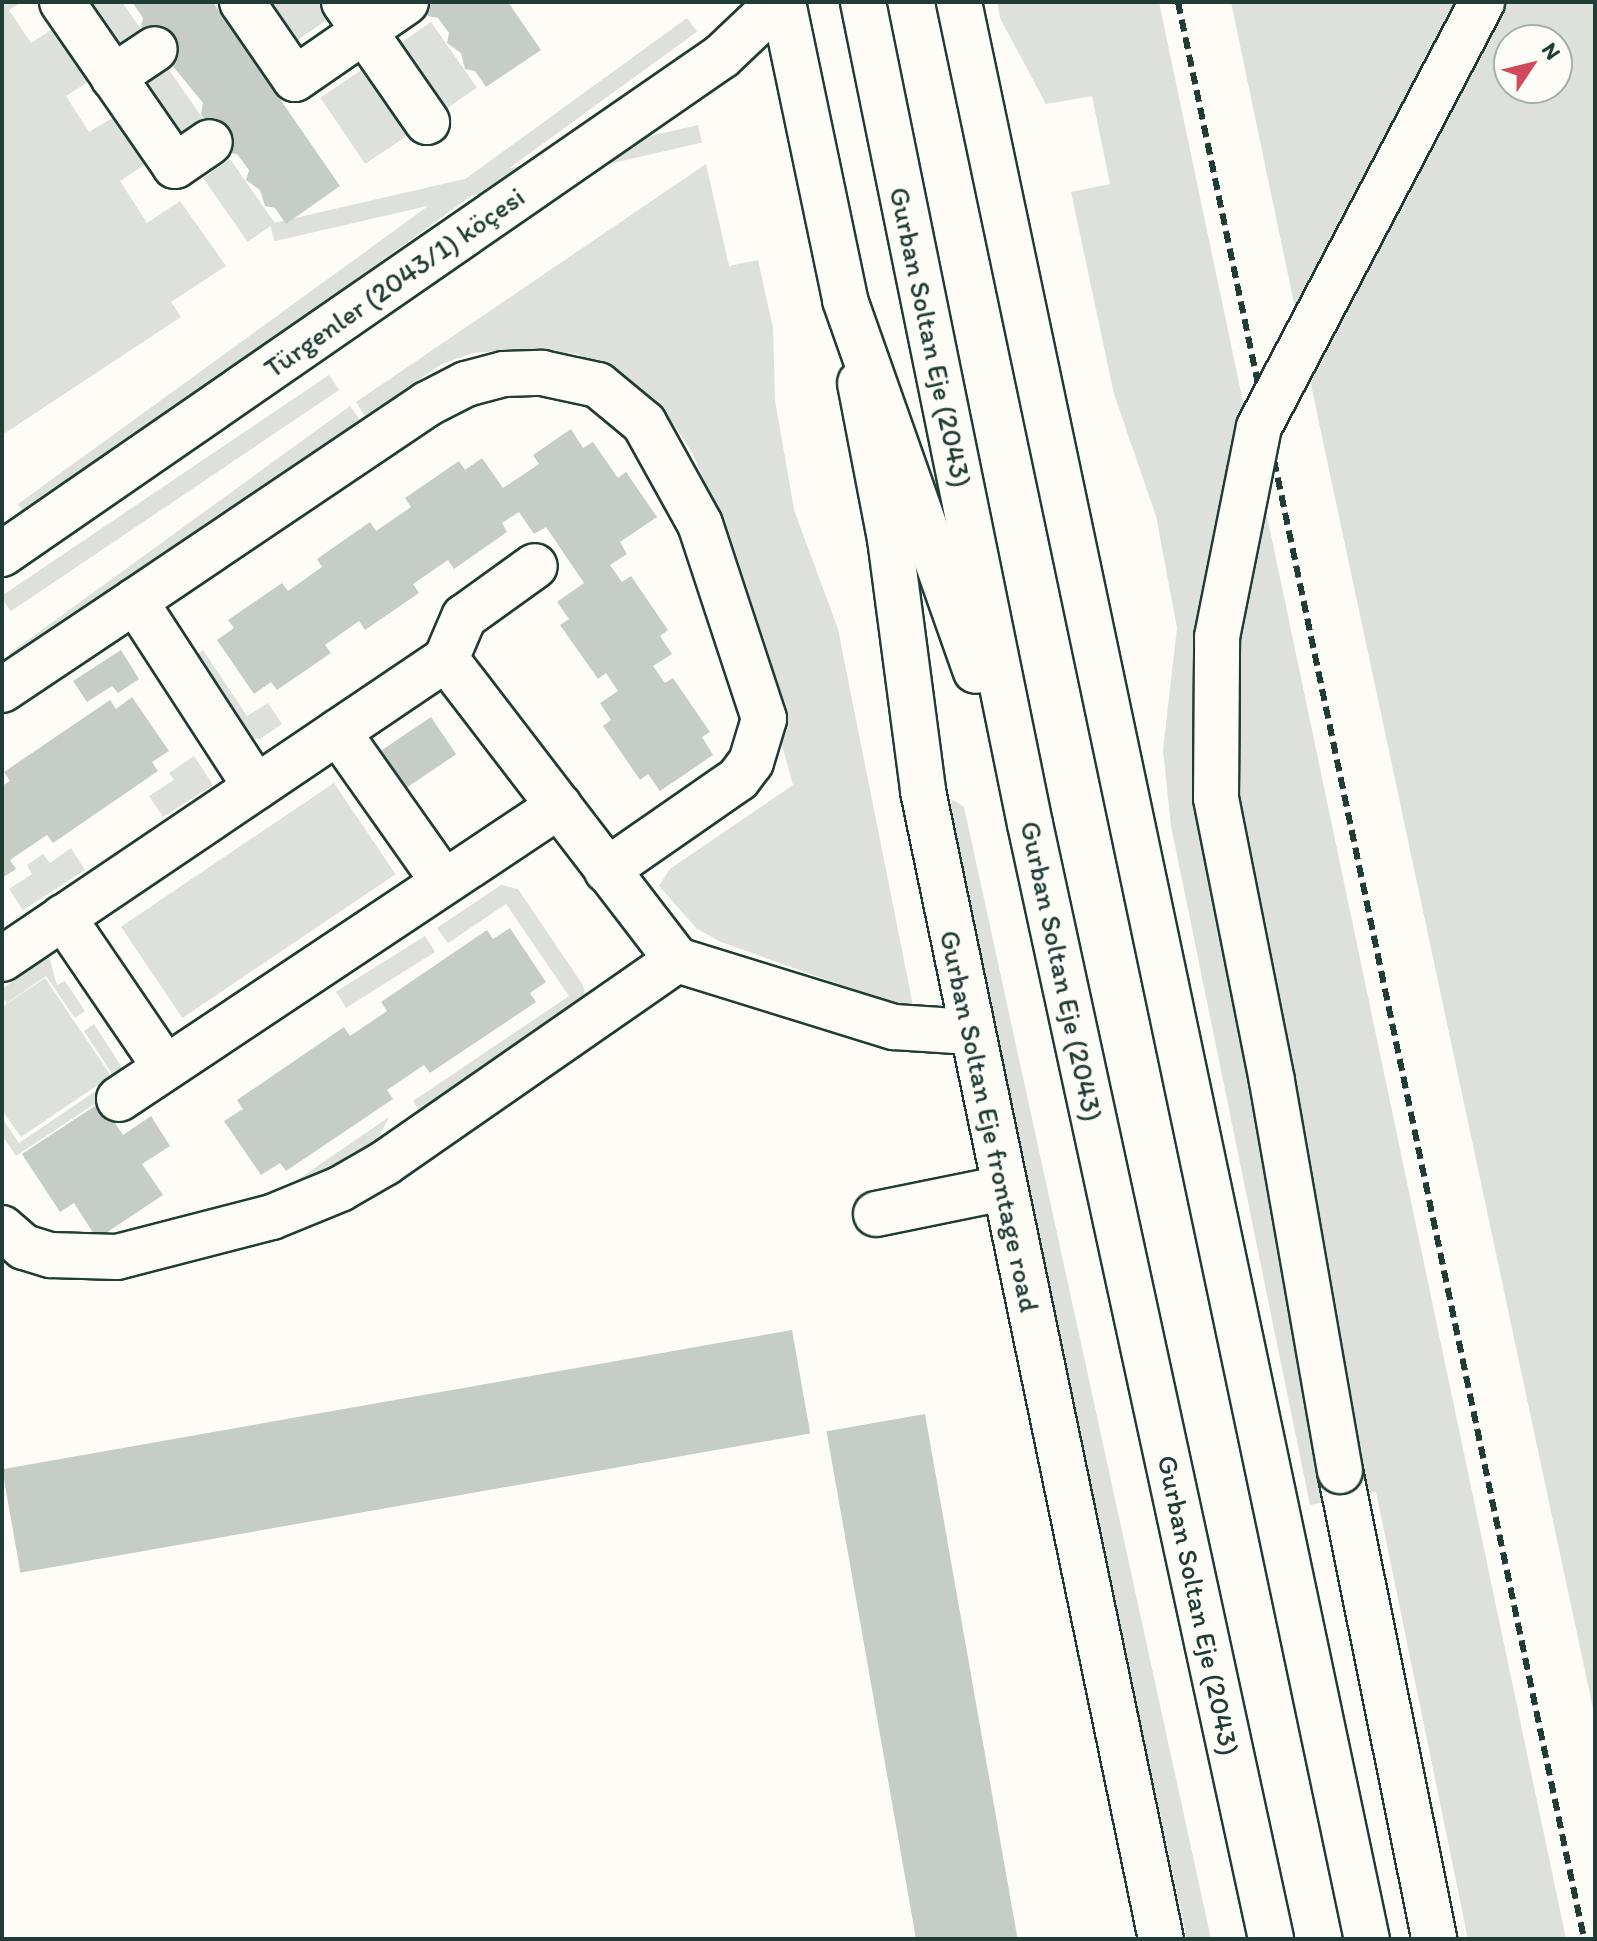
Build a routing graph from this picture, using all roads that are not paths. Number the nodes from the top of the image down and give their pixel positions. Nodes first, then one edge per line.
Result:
1 (62, 2) edge
2 (242, 2) edge
3 (406, 2) edge
4 (781, 2) edge
5 (863, 2) edge
6 (959, 2) edge
7 (1482, 2) edge
8 (354, 16) edge
9 (155, 49) dead end
10 (113, 77) junction
11 (427, 122) dead end
12 (210, 142) dead end
13 (845, 300) junction
14 (2, 554) edge
15 (535, 566) dead end
16 (135, 601) junction
17 (446, 659) junction
18 (2, 690) edge
19 (338, 732) junction
20 (256, 787) junction
21 (559, 806) junction
22 (1030, 824) junction
23 (607, 870) junction
24 (443, 881) junction
25 (63, 917) junction
26 (2, 959) edge
27 (677, 960) junction
28 (971, 1032) junction
29 (165, 1067) junction
30 (119, 1099) dead end
31 (1004, 1188) junction
32 (876, 1214) dead end
33 (2, 1228) edge
34 (1161, 1939) edge
35 (1271, 1939) edge
36 (1367, 1939) edge
37 (1434, 1939) edge

1 - 10 main road
2 - 8 main road
3 - 8 main road
4 - 13 main road
4 - 14 main road, Türgenler (2043/1) köçesi
5 - 22 main road, Gurban Soltan Eje (2043)
6 - 36 main road
7 - 37 main road, bridge
8 - 11 main road
9 - 10 main road
10 - 12 main road
13 - 22 main road
13 - 28 main road, Gurban Soltan Eje frontage road
15 - 17 main road
16 - 18 main road
16 - 20 main road
16 - 23 main road
17 - 19 main road
17 - 21 main road
19 - 20 main road
19 - 24 main road
20 - 25 main road
21 - 23 main road
21 - 24 main road
22 - 35 main road, Gurban Soltan Eje (2043)
23 - 27 main road
24 - 29 main road
25 - 26 main road
25 - 29 main road
27 - 28 main road
27 - 33 main road
28 - 31 main road, Gurban Soltan Eje frontage road
29 - 30 main road
31 - 32 main road
31 - 34 main road, Gurban Soltan Eje frontage road

